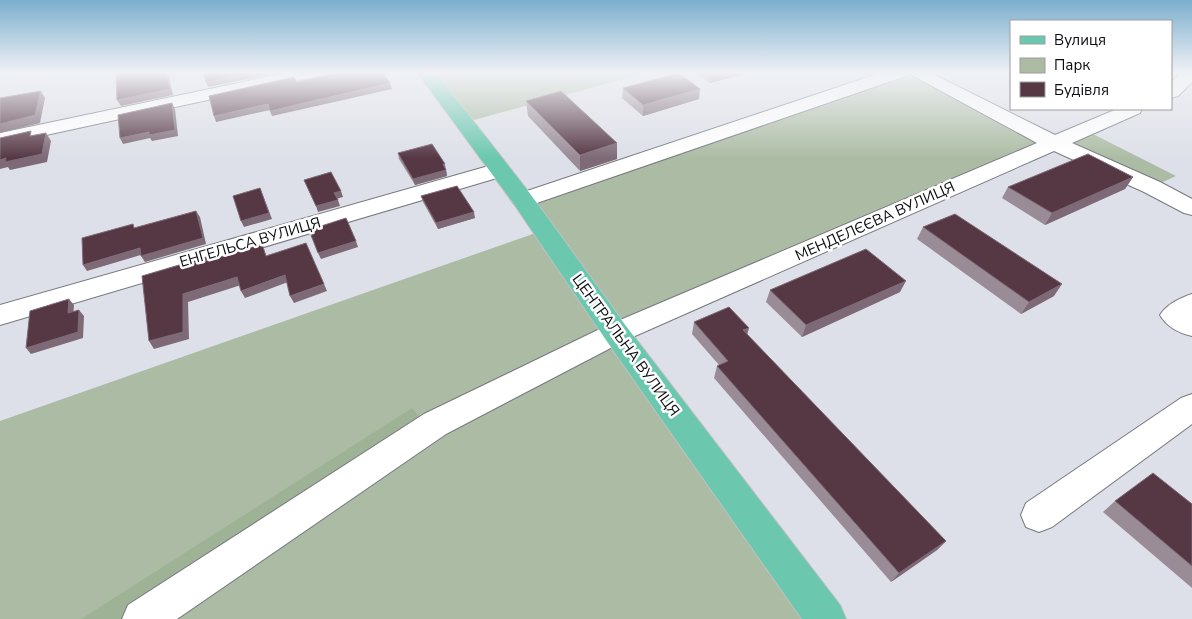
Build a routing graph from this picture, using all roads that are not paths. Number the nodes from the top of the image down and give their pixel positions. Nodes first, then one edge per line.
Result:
1 (179, 101) edge
2 (448, 101) edge
3 (815, 101) edge
4 (972, 101) edge
5 (1131, 110) edge
6 (0, 139) edge
7 (1054, 143) junction
8 (499, 170) junction
9 (523, 200) junction
10 (1192, 208) edge
11 (1192, 304) edge
12 (0, 315) edge
13 (1192, 326) edge
14 (616, 334) junction
15 (1192, 407) edge
16 (1038, 515) dead end
17 (142, 619) edge
18 (826, 619) edge

1 - 6 street
2 - 8 main road, ЦЕНТРАЛЬНА ВУЛИЦЯ
3 - 9 street
4 - 7 street
5 - 7 street, МЕНДЕЛЄЄВА ВУЛИЦЯ
7 - 10 street
7 - 14 street, МЕНДЕЛЄЄВА ВУЛИЦЯ
8 - 9 main road, ЦЕНТРАЛЬНА ВУЛИЦЯ
8 - 12 street, ЕНГЕЛЬСА ВУЛИЦЯ
9 - 14 main road, ЦЕНТРАЛЬНА ВУЛИЦЯ
11 - 13 street
14 - 17 street, МЕНДЕЛЄЄВА ВУЛИЦЯ
14 - 18 main road, ЦЕНТРАЛЬНА ВУЛИЦЯ
15 - 16 street

